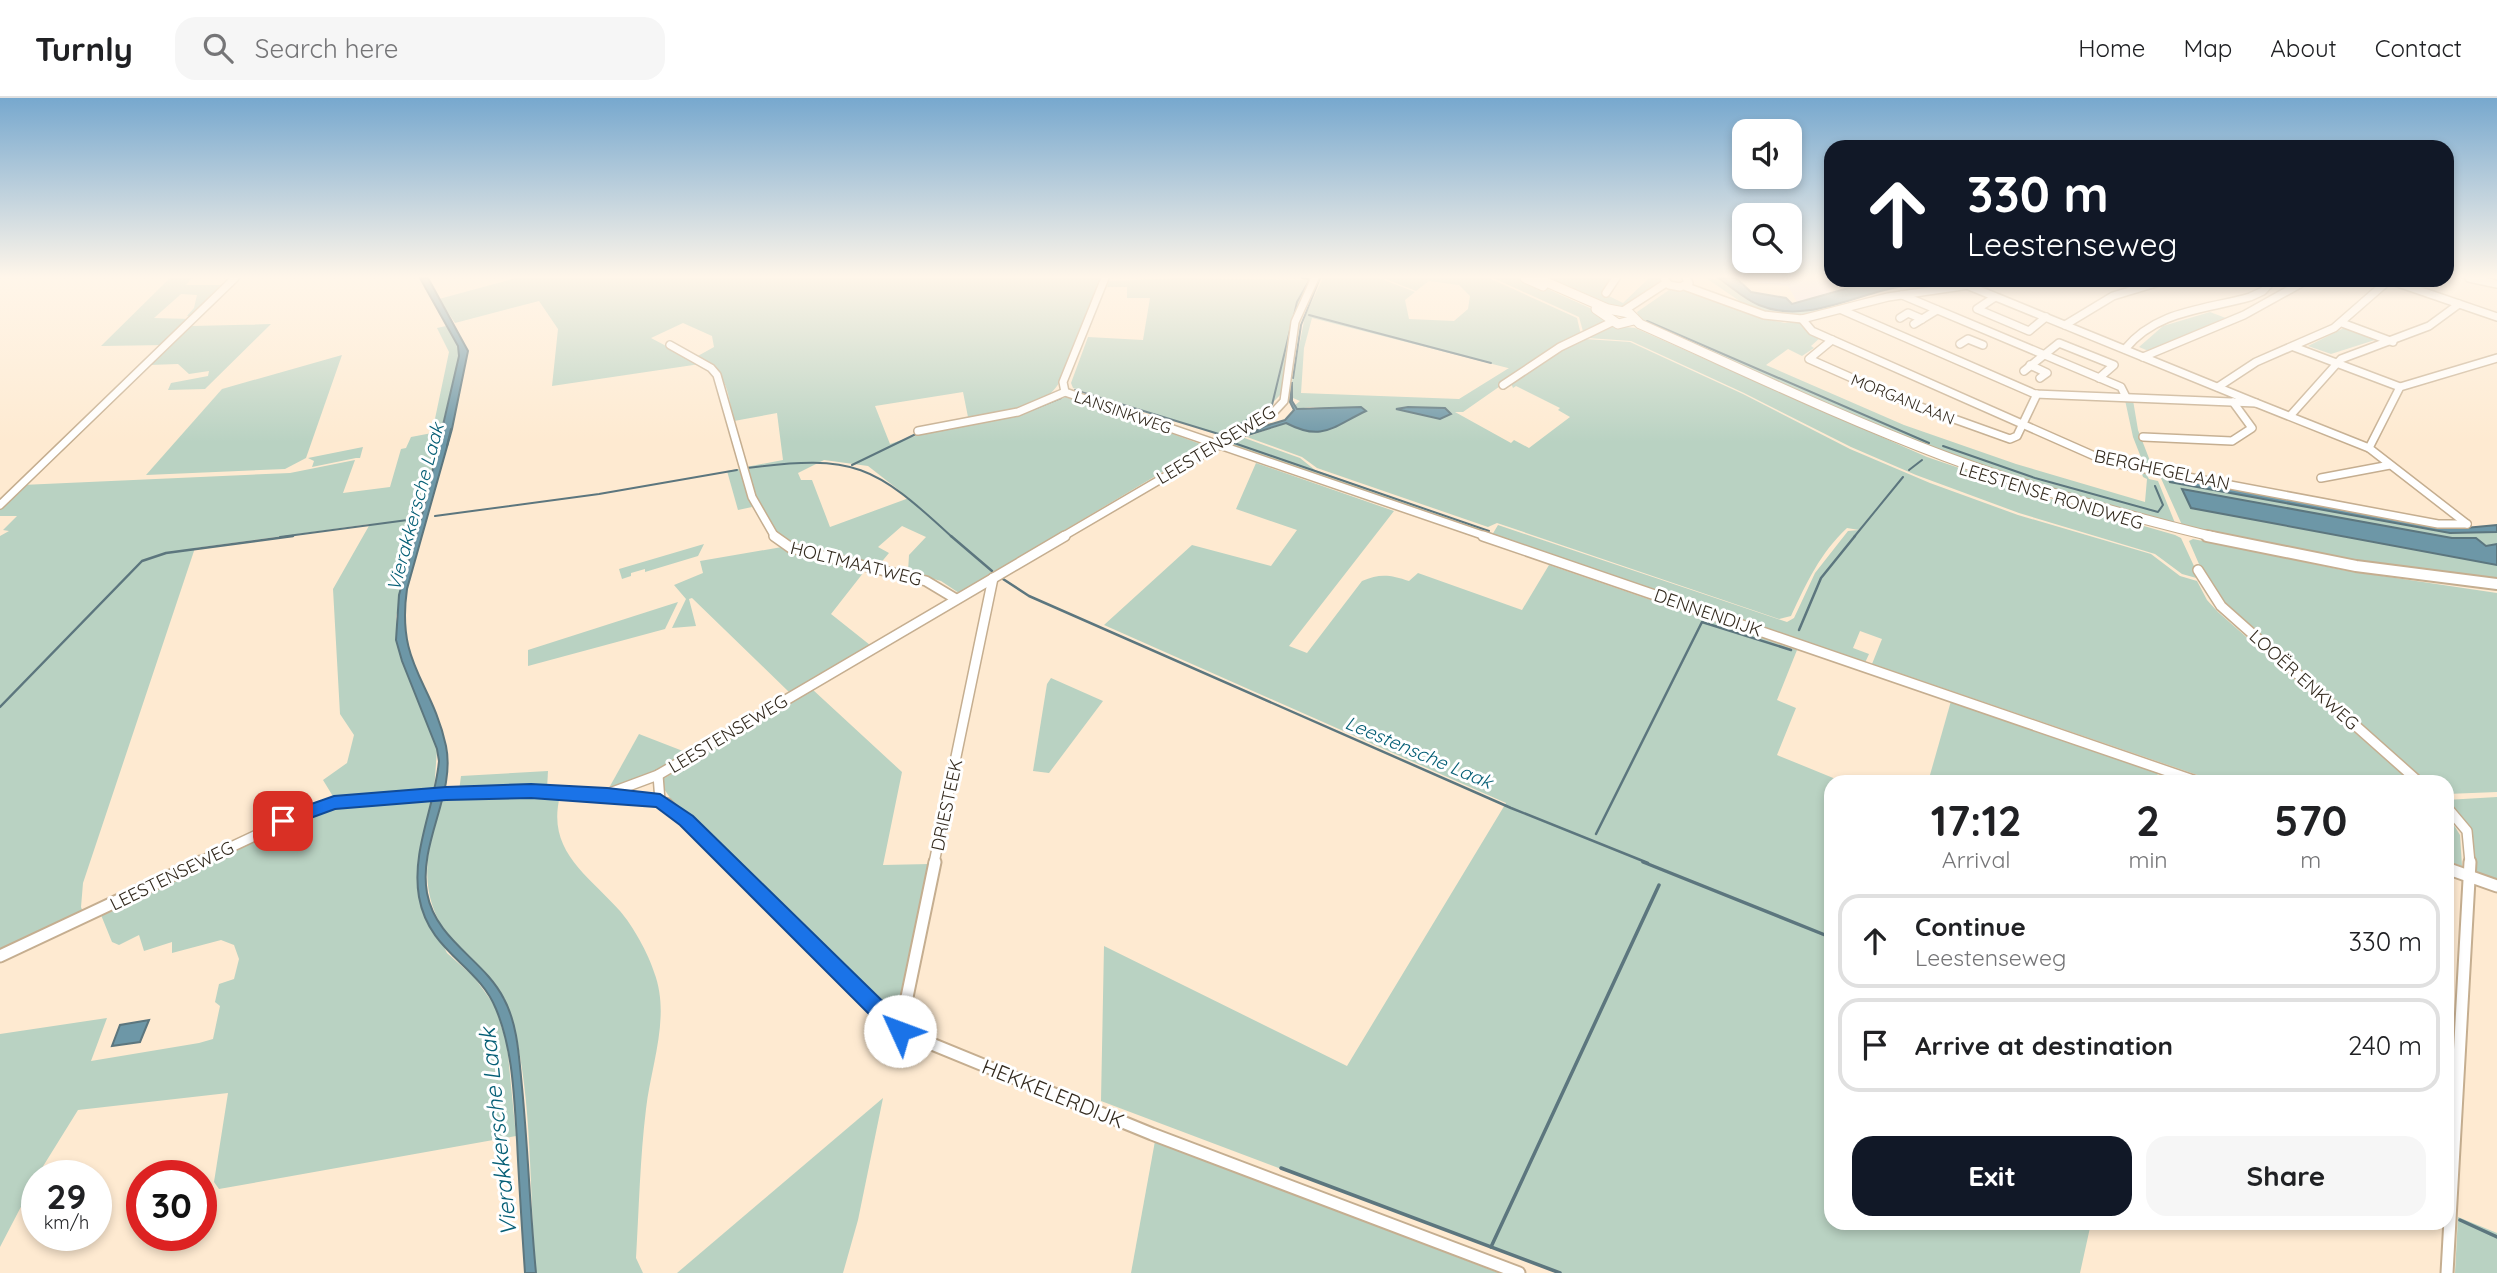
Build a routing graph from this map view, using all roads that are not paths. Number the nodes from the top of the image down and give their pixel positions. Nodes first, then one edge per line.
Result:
1 (178, 333) edge
2 (1083, 333) edge
3 (1293, 333) edge
4 (1583, 333) edge
5 (1661, 333) edge
6 (1816, 333) edge
7 (1895, 333) edge
8 (1988, 333) edge
9 (1991, 333) edge
10 (2084, 333) edge
11 (2138, 333) edge
12 (2204, 333) edge
13 (2323, 333) edge
14 (2368, 333) edge
15 (2417, 333) edge
16 (1832, 340) junction
17 (2393, 342) junction
18 (1961, 344) dead end
19 (670, 345) dead end
20 (2297, 346) junction
21 (2125, 349) junction
22 (2044, 355) junction
23 (2143, 357) junction
24 (2497, 358) edge
25 (2337, 361) junction
26 (2040, 378) dead end
27 (2099, 378) junction
28 (1503, 385) dead end
29 (2218, 387) junction
30 (2400, 387) junction
31 (1065, 392) junction
32 (2037, 394) junction
33 (2126, 397) junction
34 (2233, 402) junction
35 (2256, 403) junction
36 (2290, 416) junction
37 (2023, 426) junction
38 (918, 431) dead end
39 (2143, 437) dead end
40 (1217, 445) junction
41 (2370, 449) junction
42 (2390, 465) junction
43 (2321, 478) dead end
44 (0, 505) edge
45 (2191, 534) junction
46 (2198, 570) dead end
47 (993, 578) junction
48 (2497, 584) edge
49 (2497, 590) edge
50 (956, 599) junction
51 (658, 775) junction
52 (2179, 775) edge
53 (2411, 775) edge
54 (607, 794) junction
55 (660, 801) junction
56 (2454, 816) edge
57 (2454, 871) edge
58 (2470, 876) junction
59 (2497, 886) edge
60 (0, 956) edge
61 (900, 1031) junction
62 (2454, 1141) edge
63 (2449, 1230) edge
64 (1519, 1273) edge
65 (2446, 1273) edge

1 - 44 street
2 - 31 street, LANSINKWEG
3 - 40 street, LEESTENSEWEG
4 - 28 street
5 - 45 main road, LEESTENSE RONDWEG
6 - 16 street, BERGHEGELAAN
7 - 32 street
8 - 18 street
9 - 22 street
10 - 21 street
11 - 21 street
12 - 23 street
13 - 20 street
14 - 17 street
15 - 17 street
16 - 37 street, BERGHEGELAAN
16 - 37 street, MORGANLAAN
17 - 25 street
19 - 50 street, HOLTMAATWEG
20 - 25 street
20 - 29 street
21 - 23 street
22 - 26 street
22 - 27 street
22 - 27 street
23 - 29 street
24 - 30 street
25 - 30 street
25 - 36 street
27 - 33 street
29 - 35 street
30 - 41 street
31 - 38 street
31 - 40 street, LANSINKWEG
32 - 33 street
32 - 37 street
33 - 34 street
34 - 35 street
34 - 39 street
35 - 36 street
36 - 41 street
37 - 42 street, BERGHEGELAAN
40 - 47 street, LEESTENSEWEG
40 - 52 street, DENNENDIJK
41 - 42 street
42 - 43 street
45 - 48 main road, LEESTENSE RONDWEG
45 - 49 main road, LEESTENSE RONDWEG
46 - 53 street, LOOËR ENKWEG
47 - 50 street, LEESTENSEWEG
47 - 61 street, DRIESTEEK
50 - 51 street, LEESTENSEWEG
51 - 54 street, LEESTENSEWEG
51 - 55 street
54 - 55 street
54 - 60 street, LEESTENSEWEG
55 - 61 street, HEKKELERDIJK
56 - 58 street
57 - 58 street
58 - 59 street
58 - 62 street
61 - 64 street, HEKKELERDIJK
63 - 65 street

